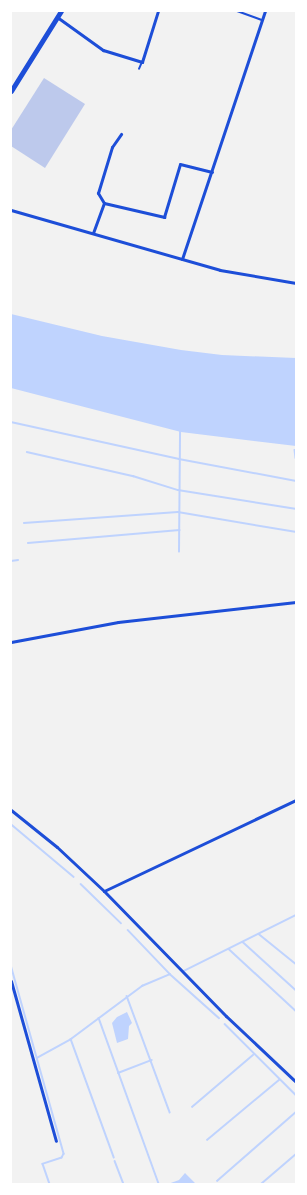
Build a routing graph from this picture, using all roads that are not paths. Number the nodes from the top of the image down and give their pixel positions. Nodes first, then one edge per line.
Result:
1 (61, 11) edge
2 (158, 11) edge
3 (237, 11) edge
4 (265, 11) edge
5 (57, 17) junction
6 (262, 20) junction
7 (142, 62) junction
8 (139, 68) dead end
9 (11, 91) edge
10 (122, 134) dead end
11 (212, 172) junction
12 (104, 203) junction
13 (11, 210) edge
14 (93, 233) junction
15 (182, 259) junction
16 (296, 283) edge
17 (296, 602) edge
18 (11, 642) edge
19 (296, 800) edge
20 (11, 810) edge
21 (104, 891) junction
22 (11, 981) edge
23 (296, 1082) edge
24 (56, 1141) dead end

1 - 5 highway
2 - 7 street
3 - 6 street
4 - 6 street
5 - 7 street
5 - 9 highway
6 - 11 street
7 - 8 lane
10 - 12 street
11 - 12 street
11 - 15 street
12 - 14 street
13 - 14 street
14 - 15 street
15 - 16 street
17 - 18 street
19 - 21 street
20 - 21 street
21 - 23 street
22 - 24 street

